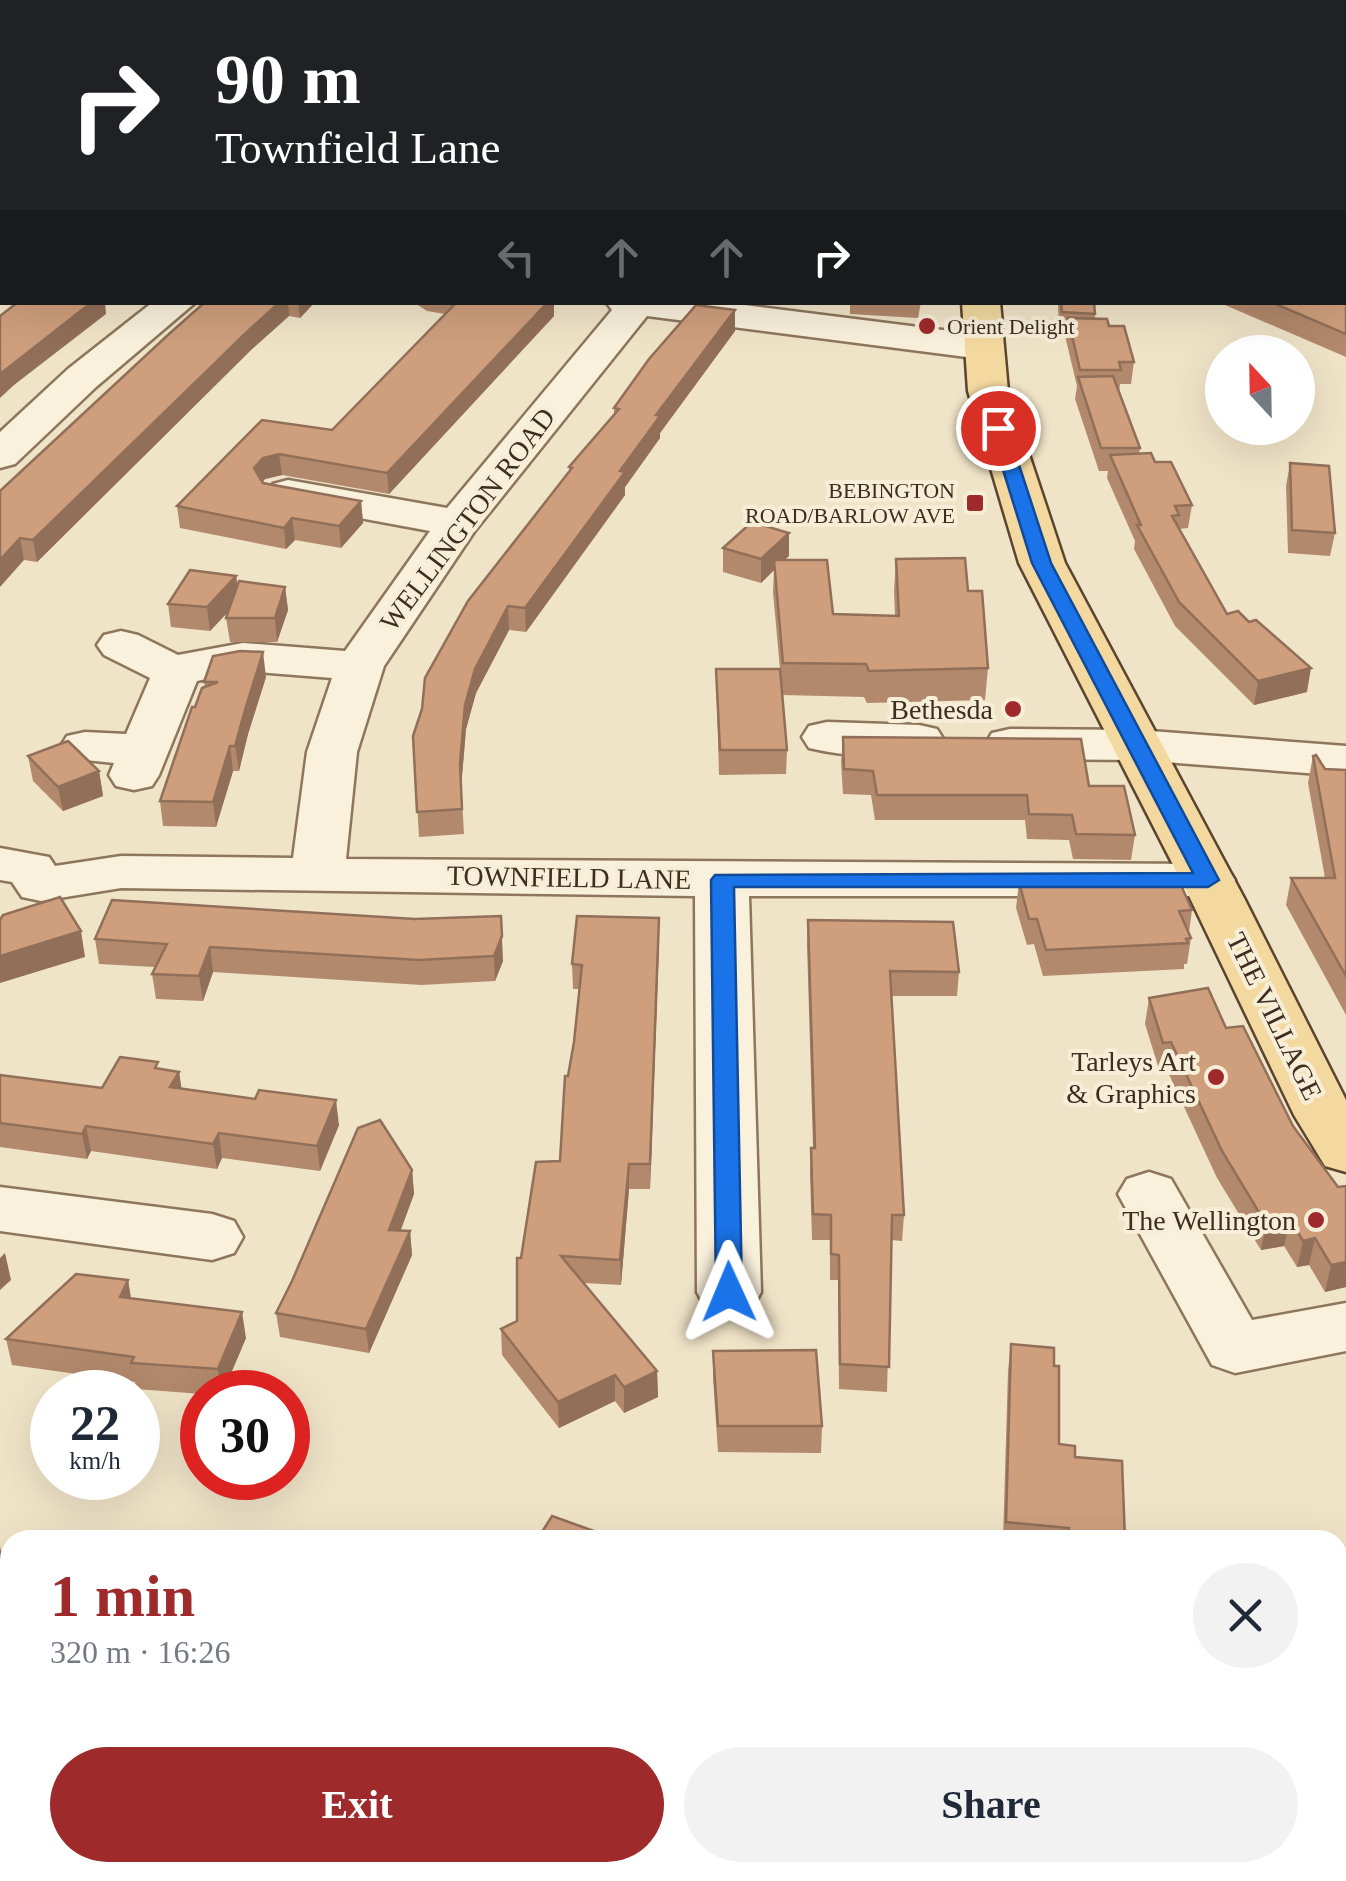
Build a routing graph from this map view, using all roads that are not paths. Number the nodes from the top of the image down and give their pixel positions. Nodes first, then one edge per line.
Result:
1 (173, 305) edge
2 (628, 305) edge
3 (663, 305) edge
4 (793, 313) edge
5 (981, 325) edge
6 (0, 455) edge
7 (316, 488) edge
8 (458, 523) junction
9 (121, 645) dead end
10 (360, 666) junction
11 (176, 672) junction
12 (827, 736) dead end
13 (1138, 745) junction
14 (85, 747) dead end
15 (1346, 761) edge
16 (318, 873) junction
17 (722, 880) junction
18 (1208, 880) junction
19 (14, 881) edge
20 (1346, 1151) edge
21 (1149, 1194) dead end
22 (0, 1209) edge
23 (217, 1238) dead end
24 (729, 1292) dead end
25 (1346, 1327) edge

1 - 6 street
2 - 8 street, WELLINGTON ROAD
3 - 4 street
4 - 5 street
5 - 13 main road, THE VILLAGE
7 - 8 street
8 - 10 street, WELLINGTON ROAD
9 - 11 street
10 - 11 street
10 - 16 street, WELLINGTON ROAD
11 - 14 street
12 - 13 street
13 - 15 street
13 - 18 main road, THE VILLAGE
16 - 17 street, TOWNFIELD LANE
16 - 19 street, TOWNFIELD LANE
17 - 18 street, TOWNFIELD LANE
17 - 24 street
18 - 20 main road, THE VILLAGE
21 - 25 street
22 - 23 street

